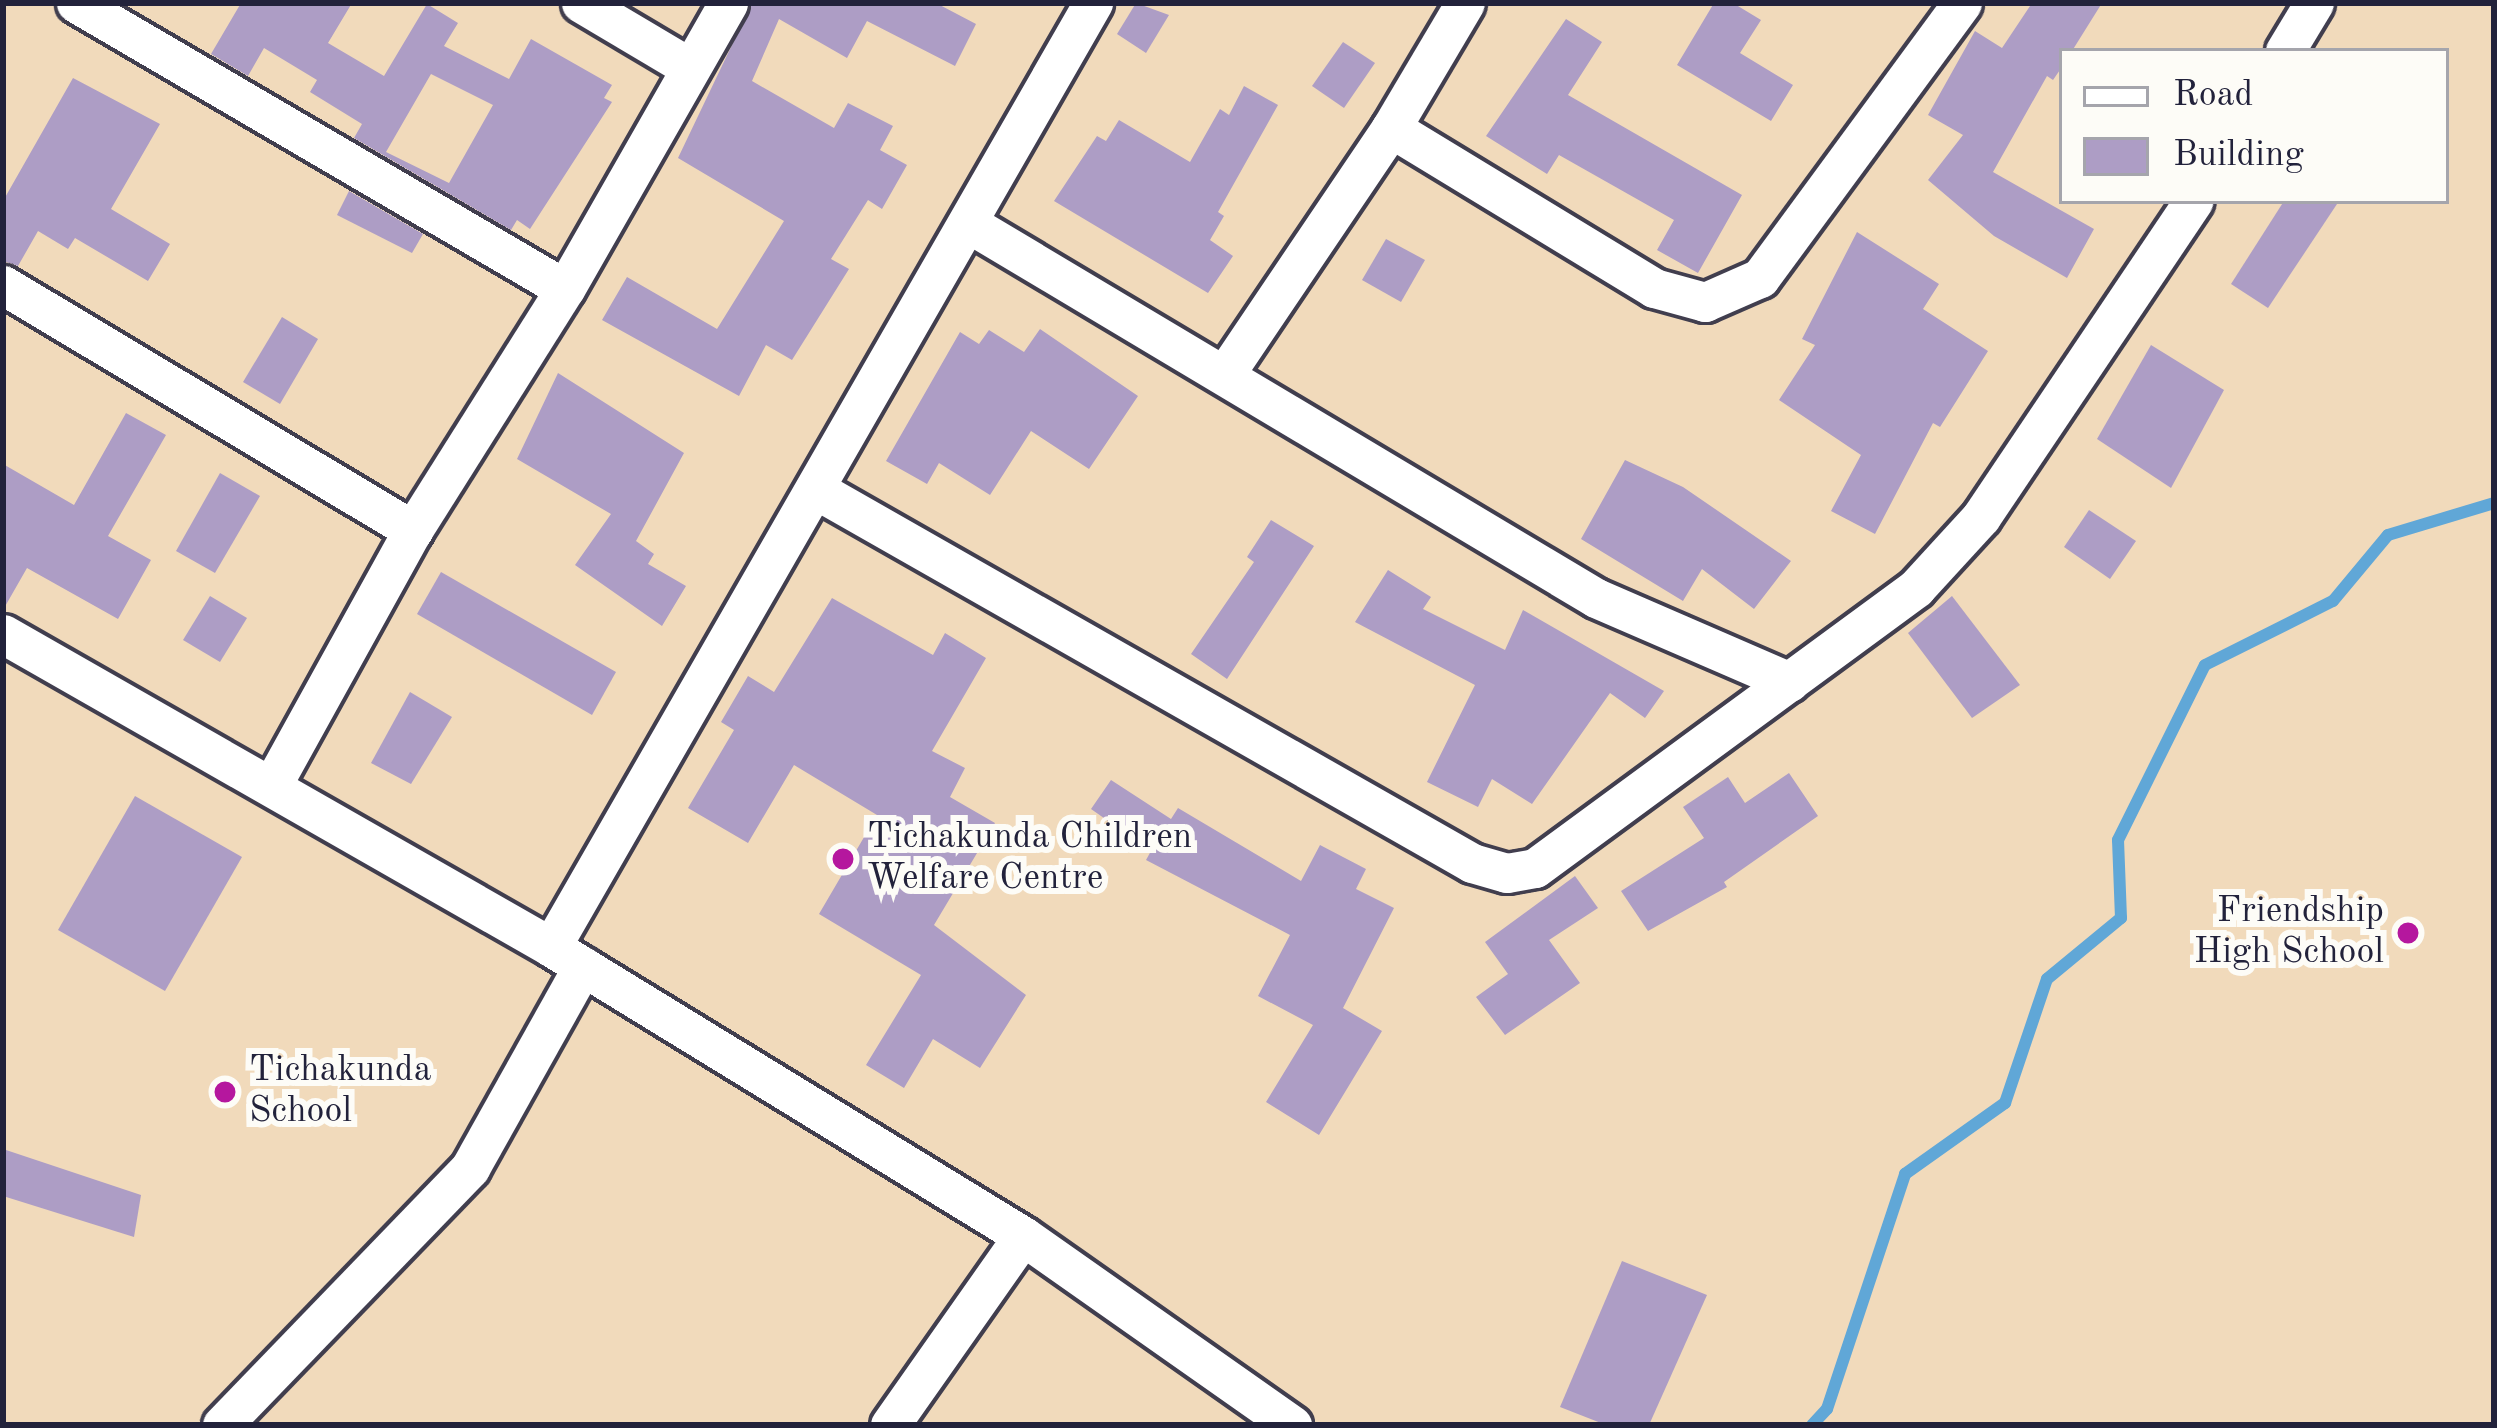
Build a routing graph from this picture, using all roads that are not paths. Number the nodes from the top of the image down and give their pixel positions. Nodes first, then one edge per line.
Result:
1 (76, 3) edge
2 (580, 3) edge
3 (728, 3) edge
4 (1094, 3) edge
5 (1465, 3) edge
6 (1962, 3) edge
7 (2314, 3) edge
8 (2287, 48) edge
9 (689, 68) junction
10 (1391, 128) junction
11 (2191, 204) edge
12 (968, 223) junction
13 (3, 285) edge
14 (565, 289) junction
15 (1227, 371) junction
16 (814, 489) junction
17 (413, 530) junction
18 (3, 634) edge
19 (1790, 682) junction
20 (272, 785) junction
21 (567, 956) junction
22 (1023, 1236) junction
23 (222, 1425) edge
24 (890, 1425) edge
25 (1292, 1425) edge

1 - 14 street
2 - 9 street
3 - 9 street
4 - 12 street
5 - 10 street
6 - 10 street
7 - 8 street
9 - 14 street
10 - 15 street
11 - 19 street
12 - 15 street
12 - 16 street
13 - 17 street
14 - 17 street
15 - 19 street
16 - 19 street
16 - 21 street
17 - 20 street
18 - 20 street
20 - 21 street
21 - 22 street
21 - 23 street
22 - 24 street
22 - 25 street

